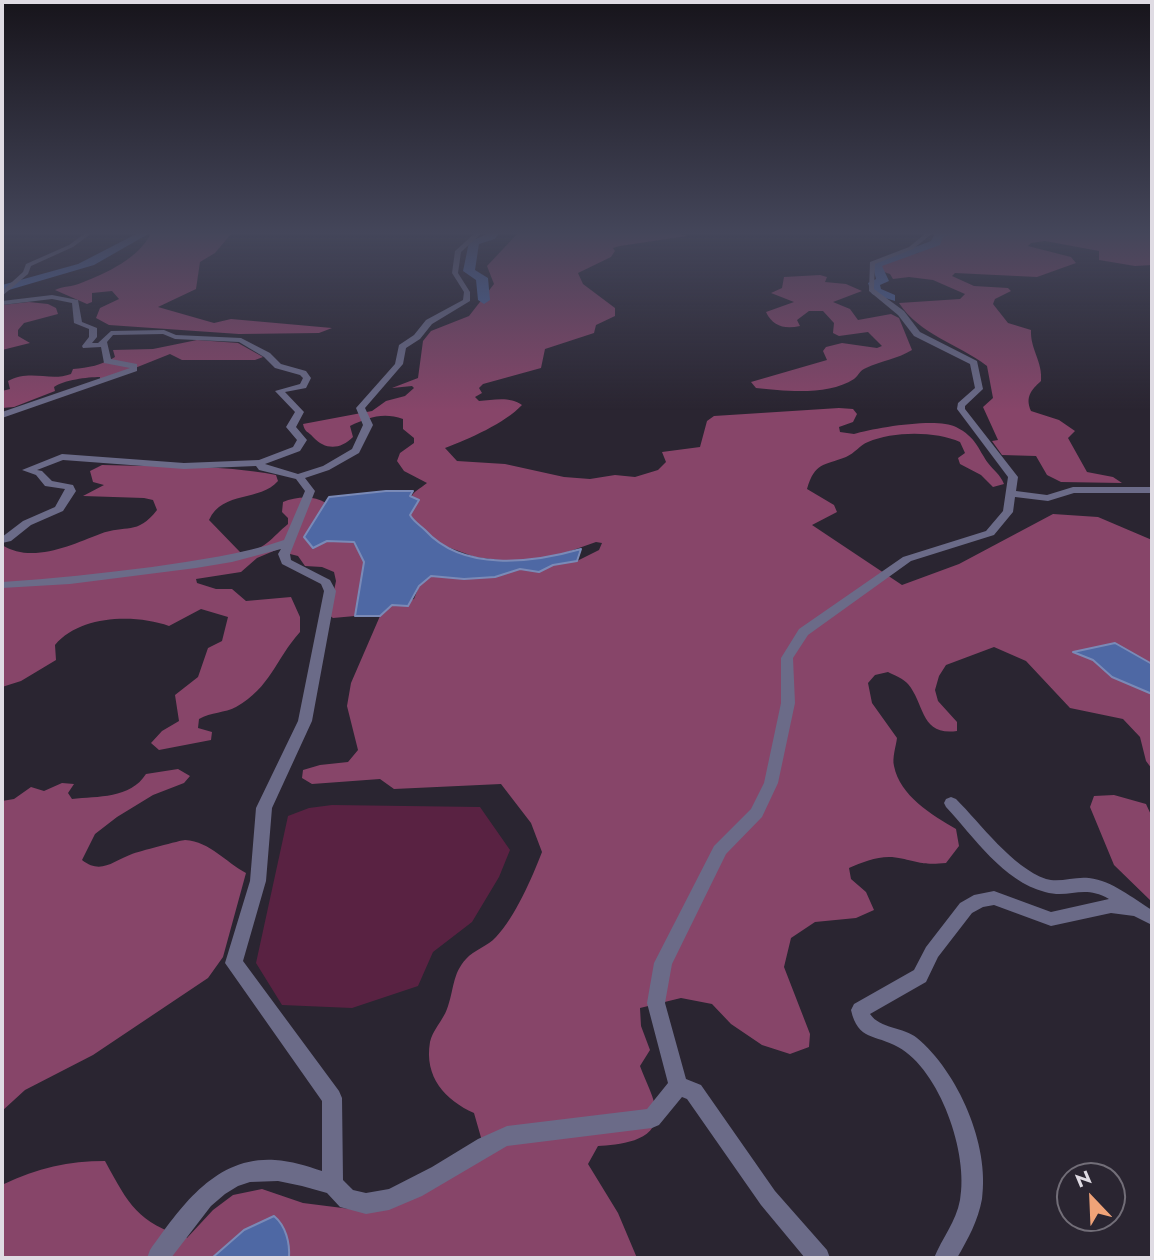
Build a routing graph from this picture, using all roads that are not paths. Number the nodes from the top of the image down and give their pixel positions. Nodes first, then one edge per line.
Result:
1 (466, 292) edge
2 (873, 292) edge
3 (2, 303) edge
4 (93, 328) junction
5 (111, 333) junction
6 (104, 343) junction
7 (2, 415) edge
8 (260, 463) junction
9 (299, 477) junction
10 (1152, 490) edge
11 (1011, 493) junction
12 (2, 540) edge
13 (290, 542) junction
14 (2, 585) edge
15 (951, 803) dead end
16 (1144, 914) edge
17 (678, 1086) junction
18 (333, 1184) junction
19 (158, 1258) edge
20 (819, 1258) edge
21 (945, 1258) edge

1 - 9 street
2 - 11 street
3 - 4 street
4 - 5 street
4 - 6 street
5 - 6 street
5 - 8 street
6 - 7 street
8 - 9 street
8 - 12 street
9 - 13 street
10 - 11 street
11 - 17 street
13 - 14 street
13 - 18 street
15 - 16 street
16 - 21 street
17 - 18 street
17 - 20 street
18 - 19 street

